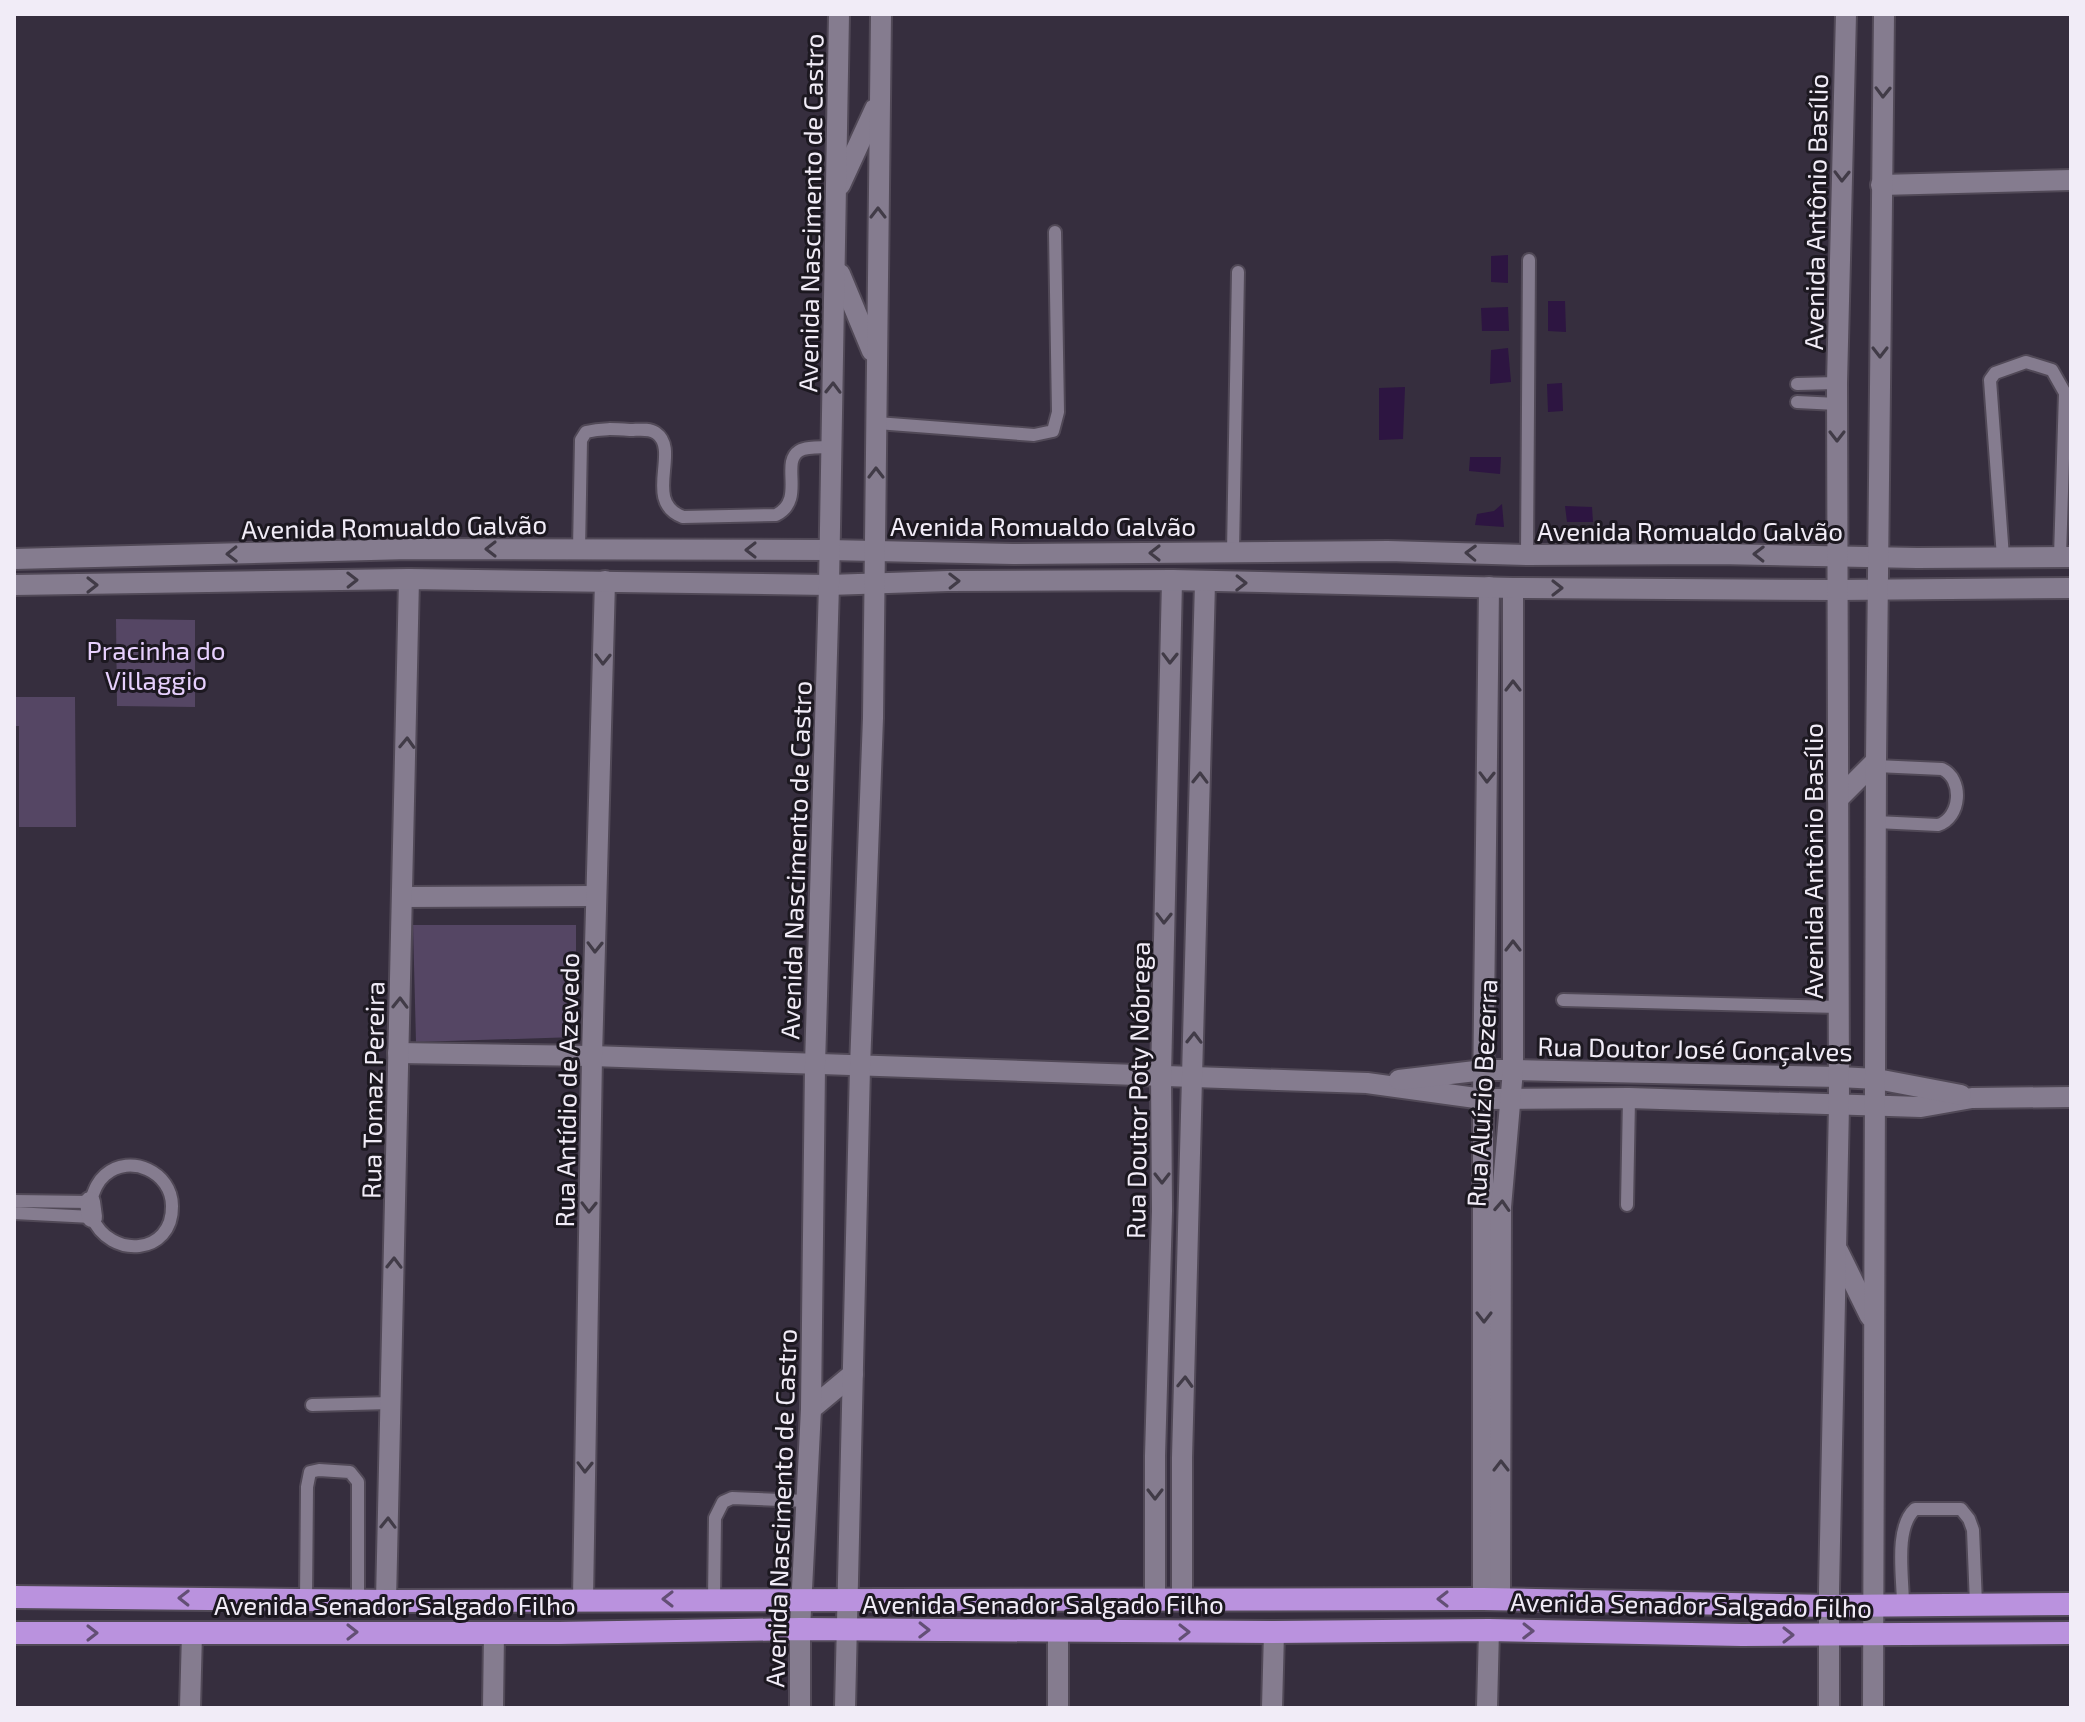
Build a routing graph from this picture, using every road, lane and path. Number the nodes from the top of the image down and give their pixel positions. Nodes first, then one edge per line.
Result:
1 (839, 14) edge
2 (881, 14) edge
3 (1846, 14) edge
4 (1884, 14) edge
5 (879, 101) junction
6 (2071, 180) edge
7 (1881, 185) junction
8 (837, 193) junction
9 (1055, 232) dead end
10 (1529, 260) dead end
11 (836, 265) junction
12 (1238, 272) dead end
13 (877, 362) junction
14 (1797, 384) dead end
15 (1837, 394) junction
16 (1797, 402) dead end
17 (877, 423) junction
18 (832, 447) junction
19 (579, 550) junction
20 (829, 550) junction
21 (876, 551) junction
22 (1233, 552) junction
23 (1527, 555) junction
24 (1837, 555) junction
25 (1879, 557) junction
26 (2003, 557) junction
27 (2066, 557) edge
28 (14, 559) edge
29 (409, 579) junction
30 (1172, 580) junction
31 (605, 581) junction
32 (1205, 582) junction
33 (876, 584) junction
34 (14, 585) edge
35 (829, 585) junction
36 (1489, 587) junction
37 (1513, 588) junction
38 (2071, 588) edge
39 (1837, 590) junction
40 (1878, 590) junction
41 (1876, 764) junction
42 (1838, 799) junction
43 (1876, 822) junction
44 (596, 896) junction
45 (402, 897) junction
46 (1563, 1000) dead end
47 (1839, 1007) junction
48 (398, 1053) junction
49 (592, 1056) junction
50 (815, 1065) junction
51 (860, 1067) junction
52 (1484, 1070) junction
53 (1513, 1070) junction
54 (1584, 1071) junction
55 (1161, 1076) junction
56 (1193, 1077) junction
57 (1839, 1077) junction
58 (1877, 1079) junction
59 (1367, 1083) junction
60 (2071, 1097) edge
61 (1584, 1098) junction
62 (1629, 1098) junction
63 (1972, 1098) junction
64 (1483, 1099) junction
65 (1512, 1100) junction
66 (1839, 1105) junction
67 (1876, 1107) junction
68 (14, 1201) edge
69 (1627, 1205) dead end
70 (91, 1210) junction
71 (1162, 1211) junction
72 (14, 1213) edge
73 (1190, 1213) junction
74 (1837, 1247) junction
75 (1492, 1250) junction
76 (1872, 1319) junction
77 (853, 1374) junction
78 (391, 1403) junction
79 (312, 1405) dead end
80 (811, 1409) junction
81 (1155, 1456) junction
82 (1182, 1458) junction
83 (807, 1501) junction
84 (14, 1597) edge
85 (583, 1599) junction
86 (714, 1599) junction
87 (1492, 1599) junction
88 (306, 1600) junction
89 (358, 1600) junction
90 (802, 1600) junction
91 (846, 1600) junction
92 (1155, 1600) junction
93 (1182, 1600) junction
94 (386, 1601) junction
95 (1976, 1604) junction
96 (2071, 1604) edge
97 (1875, 1605) junction
98 (1903, 1605) junction
99 (1829, 1606) junction
100 (800, 1629) junction
101 (846, 1630) junction
102 (1489, 1630) junction
103 (1058, 1631) junction
104 (494, 1632) junction
105 (1274, 1632) junction
106 (14, 1633) edge
107 (192, 1633) junction
108 (2071, 1633) edge
109 (1828, 1634) junction
110 (1874, 1634) junction
111 (190, 1708) edge
112 (493, 1708) edge
113 (800, 1708) edge
114 (845, 1708) edge
115 (1058, 1708) edge
116 (1272, 1708) edge
117 (1487, 1708) edge
118 (1829, 1708) edge
119 (1873, 1708) edge

1 - 8 main road, Avenida Nascimento de Castro
2 - 5 main road
3 -> 15 main road, Avenida Antônio Basílio
4 -> 7 main road
5 - 8 main road
13 -> 5 main road
6 - 7 main road
7 -> 25 main road
8 - 11 main road, Avenida Nascimento de Castro
9 - 17 lane
10 - 23 lane
11 - 13 main road
18 -> 11 main road, Avenida Nascimento de Castro
12 - 22 lane
13 - 17 main road
14 - 15 lane
15 - 16 lane
15 -> 24 main road, Avenida Antônio Basílio
21 -> 17 main road
18 - 19 lane
18 - 20 main road, Avenida Nascimento de Castro
20 -> 19 main road, Avenida Romualdo Galvão
19 -> 28 main road, Avenida Romualdo Galvão
20 - 21 main road, Avenida Romualdo Galvão
20 - 35 main road, Avenida Nascimento de Castro
22 -> 21 main road, Avenida Romualdo Galvão
21 - 33 main road
23 -> 22 main road, Avenida Romualdo Galvão
24 -> 23 main road, Avenida Romualdo Galvão
24 - 25 main road, Avenida Romualdo Galvão
24 - 39 main road, Avenida Antônio Basílio
25 - 26 main road, Avenida Romualdo Galvão
25 - 40 main road
26 - 27 main road, Avenida Romualdo Galvão
26 - 27 lane
29 - 31 main road, Avenida Romualdo Galvão
34 -> 29 main road, Avenida Romualdo Galvão
45 -> 29 main road, Rua Tomaz Pereira
30 - 32 main road, Avenida Romualdo Galvão
33 -> 30 main road, Avenida Romualdo Galvão
30 -> 55 main road, Rua Doutor Poty Nóbrega
31 - 35 main road, Avenida Romualdo Galvão
31 -> 44 main road, Rua Antídio de Azevedo
32 -> 36 main road, Avenida Romualdo Galvão
56 -> 32 main road, Rua Doutor Poty Nóbrega
33 - 35 main road, Avenida Romualdo Galvão
33 - 51 main road
35 - 50 main road, Avenida Nascimento de Castro
36 - 37 main road, Avenida Romualdo Galvão
36 -> 52 main road, Rua Aluízio Bezerra
37 -> 39 main road, Avenida Romualdo Galvão
53 -> 37 main road, Rua Aluízio Bezerra
38 - 40 main road, Avenida Romualdo Galvão
39 - 40 main road, Avenida Romualdo Galvão
39 - 42 main road, Avenida Antônio Basílio
40 - 41 main road
41 - 42 main road
41 - 43 main road
41 - 43 lane
42 - 47 main road, Avenida Antônio Basílio
43 - 58 main road
44 - 45 main road
44 -> 49 main road, Rua Antídio de Azevedo
48 -> 45 main road, Rua Tomaz Pereira
46 - 47 lane
47 - 57 main road, Avenida Antônio Basílio
48 - 49 main road, Rua Doutor José Gonçalves
78 -> 48 main road, Rua Tomaz Pereira
49 - 50 main road, Rua Doutor José Gonçalves
49 -> 85 main road, Rua Antídio de Azevedo
50 - 51 main road, Rua Doutor José Gonçalves
50 - 80 main road, Avenida Nascimento de Castro
51 - 55 main road, Rua Doutor José Gonçalves
51 - 77 main road
52 - 53 main road, Rua Doutor José Gonçalves
52 - 59 main road, Rua Doutor José Gonçalves
52 - 64 main road, Rua Aluízio Bezerra
53 - 54 main road, Rua Doutor José Gonçalves
53 - 65 main road, Rua Aluízio Bezerra
54 - 57 main road, Rua Doutor José Gonçalves
54 - 61 main road
55 - 56 main road, Rua Doutor José Gonçalves
55 -> 71 main road, Rua Doutor Poty Nóbrega
56 - 59 main road, Rua Doutor José Gonçalves
56 - 73 main road, Rua Doutor Poty Nóbrega
57 - 58 main road, Rua Doutor José Gonçalves
57 - 66 main road, Avenida Antônio Basílio
58 - 63 main road, Rua Doutor José Gonçalves
58 - 67 main road
59 - 64 main road, Rua Doutor José Gonçalves
60 - 63 main road, Rua Doutor José Gonçalves
61 - 62 main road, Rua Doutor José Gonçalves
61 - 65 main road, Rua Doutor José Gonçalves
62 - 66 main road, Rua Doutor José Gonçalves
62 - 69 lane
63 - 67 main road, Rua Doutor José Gonçalves
64 - 65 main road, Rua Doutor José Gonçalves
64 - 75 main road, Rua Aluízio Bezerra
75 -> 65 main road, Rua Aluízio Bezerra
66 - 67 main road, Rua Doutor José Gonçalves
66 - 74 main road, Avenida Antônio Basílio
67 - 76 main road
68 - 70 lane
70 - 70 lane
70 - 72 lane
71 - 73 main road
71 - 81 main road, Rua Doutor Poty Nóbrega
82 -> 73 main road, Rua Doutor Poty Nóbrega
74 - 76 main road
74 - 99 main road, Avenida Antônio Basílio
75 - 87 main road, Rua Aluízio Bezerra
76 - 97 main road
77 - 80 main road
77 - 91 main road
78 - 79 lane
94 -> 78 main road, Rua Tomaz Pereira
80 - 83 main road, Avenida Nascimento de Castro
81 - 82 main road
81 -> 92 main road, Rua Doutor Poty Nóbrega
82 - 93 main road, Rua Doutor Poty Nóbrega
83 - 86 lane
83 - 90 main road, Avenida Nascimento de Castro
88 -> 84 highway, Avenida Senador Salgado Filho
86 -> 85 highway, Avenida Senador Salgado Filho
85 - 94 highway, Avenida Senador Salgado Filho
86 - 90 highway, Avenida Senador Salgado Filho
87 -> 93 highway, Avenida Senador Salgado Filho
87 - 99 highway, Avenida Senador Salgado Filho
88 - 89 highway, Avenida Senador Salgado Filho
88 - 89 lane
89 - 94 highway, Avenida Senador Salgado Filho
90 - 91 highway, Avenida Senador Salgado Filho
90 - 100 main road, Avenida Nascimento de Castro
91 - 92 highway, Avenida Senador Salgado Filho
91 - 101 main road
92 - 93 highway, Avenida Senador Salgado Filho
95 - 96 highway, Avenida Senador Salgado Filho
95 - 98 highway, Avenida Senador Salgado Filho
95 - 98 lane
97 - 98 highway, Avenida Senador Salgado Filho
97 - 99 highway, Avenida Senador Salgado Filho
97 - 110 main road
99 - 109 main road, Avenida Antônio Basílio
100 - 101 highway, Avenida Senador Salgado Filho
100 - 104 highway, Avenida Senador Salgado Filho
100 - 113 main road, Avenida Nascimento de Castro
101 -> 103 highway, Avenida Senador Salgado Filho
101 - 114 main road
102 - 105 highway, Avenida Senador Salgado Filho
102 -> 109 highway, Avenida Senador Salgado Filho
102 - 117 main road
103 -> 105 highway, Avenida Senador Salgado Filho
103 - 115 main road
107 -> 104 highway, Avenida Senador Salgado Filho
104 - 112 main road
105 - 116 main road
106 -> 107 highway, Avenida Senador Salgado Filho
107 - 111 main road
108 - 110 highway, Avenida Senador Salgado Filho
109 - 110 highway, Avenida Senador Salgado Filho
109 - 118 main road, Avenida Antônio Basílio
110 - 119 main road

